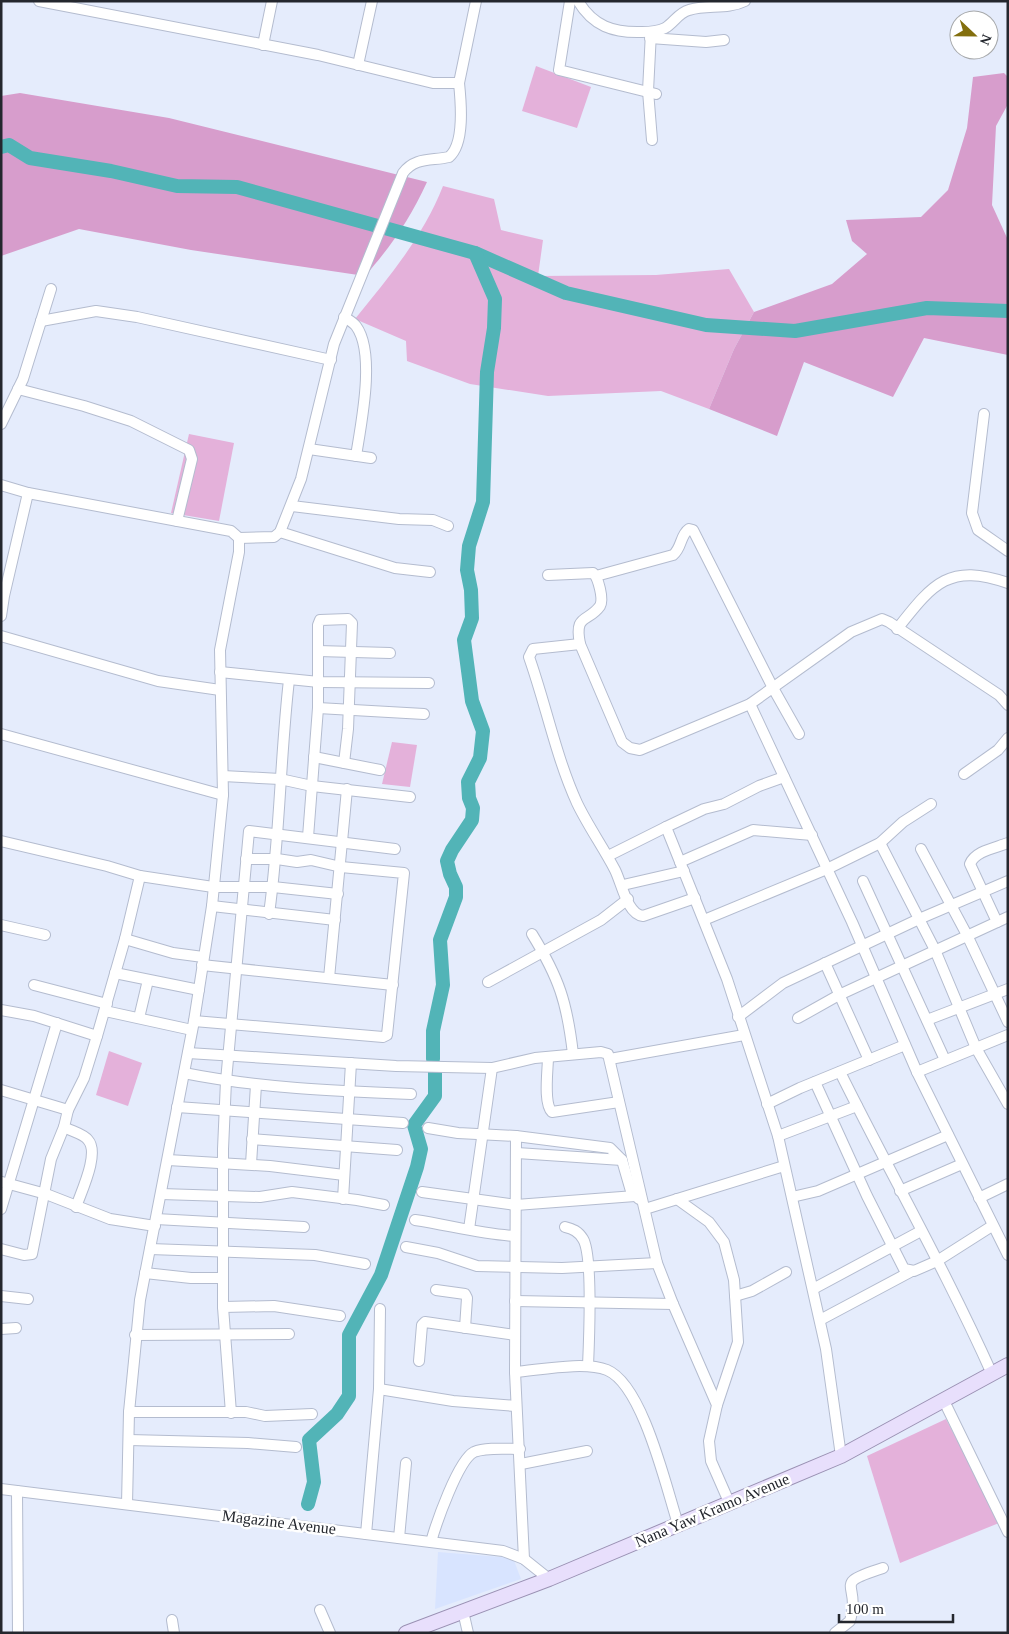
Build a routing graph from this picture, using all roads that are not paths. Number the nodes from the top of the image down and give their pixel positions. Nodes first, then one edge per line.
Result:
1 (39, 1) edge
2 (272, 1) edge
3 (372, 1) edge
4 (476, 1) edge
5 (570, 1) edge
6 (578, 1) edge
7 (745, 1) edge
8 (650, 35) junction
9 (724, 40) dead end
10 (263, 45) junction
11 (358, 64) junction
12 (459, 83) junction
13 (652, 92) junction
14 (652, 140) dead end
15 (51, 289) dead end
16 (344, 316) junction
17 (41, 321) junction
18 (331, 360) junction
19 (18, 389) junction
20 (984, 414) dead end
21 (1, 424) edge
22 (309, 448) junction
23 (356, 456) junction
24 (371, 458) dead end
25 (1, 485) edge
26 (28, 493) junction
27 (292, 506) junction
28 (177, 520) junction
29 (448, 526) dead end
30 (280, 532) junction
31 (239, 538) junction
32 (1008, 551) edge
33 (430, 572) dead end
34 (548, 575) dead end
35 (596, 576) junction
36 (1008, 583) edge
37 (1, 616) edge
38 (897, 629) junction
39 (1, 636) edge
40 (580, 644) junction
41 (318, 651) junction
42 (350, 651) junction
43 (390, 653) dead end
44 (220, 672) junction
45 (288, 680) junction
46 (319, 682) junction
47 (429, 683) dead end
48 (349, 684) junction
49 (773, 688) junction
50 (220, 690) junction
51 (750, 704) junction
52 (1008, 705) edge
53 (318, 708) junction
54 (348, 709) junction
55 (424, 714) dead end
56 (1, 734) edge
57 (799, 734) dead end
58 (1008, 738) edge
59 (314, 757) junction
60 (344, 763) junction
61 (380, 770) dead end
62 (964, 774) dead end
63 (223, 776) junction
64 (784, 777) junction
65 (280, 779) junction
66 (312, 786) junction
67 (347, 789) junction
68 (223, 794) junction
69 (410, 797) dead end
70 (931, 804) dead end
71 (666, 827) junction
72 (277, 834) junction
73 (812, 835) junction
74 (308, 837) junction
75 (1, 842) edge
76 (344, 842) junction
77 (880, 843) junction
78 (1008, 843) edge
79 (395, 849) dead end
80 (922, 849) dead end
81 (608, 856) junction
82 (246, 859) junction
83 (277, 859) junction
84 (682, 866) junction
85 (341, 867) junction
86 (827, 869) junction
87 (140, 876) junction
88 (863, 881) dead end
89 (1008, 881) edge
90 (623, 885) junction
91 (214, 886) junction
92 (243, 886) junction
93 (273, 887) junction
94 (982, 891) junction
95 (338, 894) junction
96 (695, 898) junction
97 (628, 899) junction
98 (951, 904) junction
99 (212, 906) junction
100 (241, 911) junction
101 (270, 914) junction
102 (1008, 917) edge
103 (919, 919) junction
104 (335, 920) junction
105 (704, 920) junction
106 (997, 922) junction
107 (1, 925) edge
108 (532, 934) dead end
109 (888, 934) junction
110 (45, 935) dead end
111 (967, 935) junction
112 (125, 938) junction
113 (862, 946) junction
114 (935, 950) junction
115 (544, 953) junction
116 (203, 961) junction
117 (825, 963) junction
118 (903, 965) junction
119 (237, 968) junction
120 (115, 973) junction
121 (329, 978) junction
122 (876, 978) junction
123 (148, 980) junction
124 (488, 982) dead end
125 (34, 984) dead end
126 (393, 985) junction
127 (1008, 989) edge
128 (199, 990) junction
129 (839, 995) junction
130 (996, 995) junction
131 (106, 1007) junction
132 (960, 1007) junction
133 (1, 1010) edge
134 (738, 1016) junction
135 (139, 1018) junction
136 (798, 1018) dead end
137 (927, 1020) junction
138 (1008, 1022) edge
139 (57, 1023) junction
140 (231, 1024) junction
141 (193, 1026) junction
142 (744, 1035) junction
143 (1008, 1035) edge
144 (97, 1036) junction
145 (906, 1045) junction
146 (976, 1048) junction
147 (188, 1052) junction
148 (573, 1054) junction
149 (229, 1055) junction
150 (548, 1057) junction
151 (610, 1059) junction
152 (869, 1060) junction
153 (945, 1060) junction
154 (351, 1063) junction
155 (492, 1068) junction
156 (840, 1072) junction
157 (917, 1072) junction
158 (184, 1073) junction
159 (226, 1081) junction
160 (815, 1082) junction
161 (256, 1085) junction
162 (1, 1090) edge
163 (349, 1091) junction
164 (411, 1094) dead end
165 (35, 1100) junction
166 (620, 1102) junction
167 (767, 1104) junction
168 (1008, 1104) edge
169 (857, 1106) junction
170 (177, 1108) junction
171 (68, 1110) junction
172 (224, 1110) junction
173 (254, 1112) junction
174 (830, 1116) junction
175 (348, 1120) junction
176 (403, 1123) dead end
177 (64, 1127) junction
178 (428, 1128) dead end
179 (484, 1135) junction
180 (948, 1135) junction
181 (516, 1136) junction
182 (778, 1136) junction
183 (252, 1139) junction
184 (346, 1146) junction
185 (397, 1150) dead end
186 (517, 1153) junction
187 (168, 1160) junction
188 (622, 1160) junction
189 (885, 1162) junction
190 (223, 1163) junction
191 (251, 1164) junction
192 (962, 1164) junction
193 (784, 1166) junction
194 (344, 1174) junction
195 (856, 1174) junction
196 (4, 1182) edge
197 (1008, 1184) edge
198 (900, 1191) junction
199 (422, 1192) dead end
200 (46, 1194) junction
201 (161, 1194) junction
202 (223, 1196) junction
203 (635, 1196) junction
204 (473, 1198) junction
205 (792, 1198) junction
206 (979, 1198) junction
207 (343, 1199) junction
208 (677, 1199) junction
209 (384, 1205) dead end
210 (516, 1206) junction
211 (644, 1206) junction
212 (76, 1207) junction
213 (1, 1208) edge
214 (415, 1220) dead end
215 (155, 1223) junction
216 (224, 1223) junction
217 (992, 1226) junction
218 (304, 1227) dead end
219 (564, 1227) dead end
220 (469, 1229) junction
221 (921, 1231) junction
222 (515, 1236) junction
223 (406, 1247) dead end
224 (894, 1247) junction
225 (1, 1249) edge
226 (150, 1249) junction
227 (223, 1251) junction
228 (1008, 1255) edge
229 (937, 1260) junction
230 (658, 1263) junction
231 (365, 1264) dead end
232 (588, 1266) junction
233 (515, 1268) junction
234 (786, 1272) dead end
235 (910, 1272) junction
236 (145, 1274) junction
237 (223, 1278) junction
238 (813, 1289) junction
239 (436, 1290) dead end
240 (1, 1296) edge
241 (735, 1296) junction
242 (28, 1299) dead end
243 (515, 1301) junction
244 (590, 1302) junction
245 (673, 1304) junction
246 (224, 1307) junction
247 (380, 1309) dead end
248 (340, 1316) dead end
249 (820, 1320) junction
250 (1, 1328) edge
251 (16, 1328) dead end
252 (465, 1328) junction
253 (224, 1333) junction
254 (289, 1334) dead end
255 (135, 1335) junction
256 (515, 1335) junction
257 (419, 1361) dead end
258 (1008, 1365) edge
259 (588, 1366) junction
260 (515, 1372) junction
261 (992, 1374) junction
262 (379, 1389) junction
263 (944, 1401) junction
264 (717, 1405) junction
265 (516, 1406) junction
266 (130, 1412) junction
267 (231, 1412) junction
268 (312, 1414) dead end
269 (129, 1440) junction
270 (296, 1447) dead end
271 (520, 1449) junction
272 (587, 1452) dead end
273 (841, 1456) junction
274 (406, 1463) dead end
275 (521, 1464) junction
276 (1, 1489) edge
277 (17, 1491) junction
278 (729, 1502) junction
279 (127, 1504) junction
280 (678, 1524) junction
281 (1008, 1532) edge
282 (366, 1534) junction
283 (399, 1538) junction
284 (431, 1542) junction
285 (524, 1558) junction
286 (883, 1568) dead end
287 (549, 1579) junction
288 (320, 1610) dead end
289 (463, 1611) junction
290 (172, 1620) dead end
291 (18, 1633) edge
292 (174, 1633) edge
293 (330, 1633) edge
294 (406, 1633) edge
295 (468, 1633) edge
296 (835, 1633) edge

1 - 10 street
2 - 10 street
3 - 11 street
4 - 12 street
5 - 13 street
6 - 8 street
7 - 8 street
8 - 9 street
8 - 13 street
10 - 11 street
11 - 12 street
12 - 16 street
13 - 14 street
15 - 17 street
16 - 18 street
16 - 23 street
17 - 18 street
17 - 19 street
18 - 22 street
19 - 21 street
19 - 28 street
20 - 32 street
22 - 23 street
22 - 27 street
23 - 24 street
25 - 26 street
26 - 28 street
26 - 37 street
27 - 29 street
27 - 30 street
28 - 31 street
30 - 31 street
30 - 33 street
31 - 44 street
34 - 35 street
35 - 40 street
35 - 49 street
36 - 38 street
38 - 49 street
38 - 52 street
39 - 50 street
40 - 51 street
40 - 81 street
41 - 42 street
41 - 42 street
41 - 46 street
42 - 43 street
42 - 48 street
44 - 45 street
44 - 50 street
45 - 46 street
45 - 65 street
46 - 48 street
46 - 53 street
47 - 48 street
48 - 54 street
49 - 51 street
49 - 57 street
50 - 63 street
51 - 64 street
53 - 54 street
53 - 59 street
54 - 55 street
54 - 60 street
56 - 68 street
58 - 62 street
59 - 60 street
59 - 66 street
60 - 61 street
63 - 65 street
63 - 68 street
64 - 71 street
64 - 73 street
65 - 66 street
65 - 72 street
66 - 67 street
66 - 74 street
67 - 69 street
67 - 76 street
68 - 91 street
70 - 77 street
71 - 81 street
71 - 84 street
72 - 74 street
72 - 82 street
72 - 83 street
73 - 84 street
73 - 86 street
74 - 76 street
75 - 87 street
76 - 79 street
76 - 85 street
77 - 86 street
77 - 103 street
78 - 94 street
80 - 98 street
81 - 90 street
82 - 83 street
82 - 92 street
83 - 85 street
83 - 93 street
84 - 90 street
84 - 96 street
85 - 95 street
85 - 126 street
86 - 105 street
86 - 113 street
87 - 91 street
87 - 112 street
88 - 109 street
89 - 94 street
90 - 97 street
91 - 92 street
91 - 99 street
92 - 93 street
92 - 100 street
93 - 95 street
93 - 101 street
94 - 98 street
94 - 106 street
95 - 104 street
96 - 97 street
96 - 105 street
97 - 115 street
98 - 103 street
98 - 111 street
99 - 100 street
99 - 116 street
100 - 101 street
100 - 119 street
101 - 104 street
102 - 106 street
103 - 109 street
103 - 114 street
104 - 121 street
105 - 134 street
106 - 111 street
107 - 110 street
108 - 115 street
109 - 113 street
109 - 118 street
111 - 114 street
111 - 130 street
112 - 116 street
112 - 120 street
113 - 117 street
113 - 122 street
114 - 118 street
114 - 132 street
115 - 124 street
115 - 148 street
116 - 119 street
116 - 128 street
117 - 129 street
117 - 134 street
118 - 122 street
118 - 137 street
119 - 121 street
119 - 140 street
120 - 123 street
120 - 131 street
121 - 126 street
122 - 129 street
122 - 145 street
123 - 128 street
123 - 135 street
125 - 131 street
126 - 140 street
127 - 130 street
128 - 141 street
129 - 136 street
129 - 152 street
130 - 132 street
130 - 138 street
131 - 135 street
131 - 144 street
132 - 137 street
132 - 146 street
133 - 139 street
134 - 142 street
135 - 141 street
137 - 153 street
139 - 144 street
139 - 165 street
140 - 141 street
140 - 149 street
141 - 147 street
142 - 151 street
142 - 167 street
143 - 146 street
144 - 171 street
145 - 152 street
145 - 157 street
146 - 153 street
146 - 168 street
147 - 149 street
147 - 158 street
148 - 150 street
148 - 151 street
149 - 154 street
149 - 159 street
150 - 155 street
150 - 166 street
151 - 166 street
152 - 156 street
153 - 157 street
154 - 155 street
154 - 163 street
155 - 179 street
156 - 160 street
156 - 169 street
157 - 180 street
158 - 159 street
158 - 170 street
159 - 161 street
159 - 172 street
160 - 167 street
160 - 174 street
161 - 163 street
161 - 173 street
162 - 165 street
163 - 164 street
163 - 175 street
165 - 171 street
165 - 196 street
166 - 211 street
167 - 182 street
169 - 174 street
169 - 189 street
170 - 172 street
170 - 187 street
171 - 177 street
172 - 173 street
172 - 190 street
173 - 175 street
173 - 183 street
174 - 182 street
174 - 195 street
175 - 176 street
175 - 184 street
177 - 200 street
177 - 212 street
178 - 179 street
179 - 181 street
179 - 204 street
180 - 189 street
180 - 192 street
181 - 186 street
181 - 188 street
182 - 193 street
183 - 184 street
183 - 191 street
184 - 185 street
184 - 194 street
186 - 188 street
186 - 210 street
187 - 190 street
187 - 201 street
188 - 203 street
189 - 195 street
189 - 198 street
190 - 191 street
190 - 202 street
191 - 194 street
192 - 198 street
192 - 206 street
193 - 205 street
193 - 208 street
194 - 207 street
195 - 205 street
195 - 224 street
196 - 200 street
196 - 213 street
197 - 206 street
198 - 221 street
199 - 204 street
200 - 212 street
200 - 225 street
201 - 202 street
201 - 215 street
202 - 207 street
202 - 216 street
203 - 210 street
203 - 211 street
204 - 210 street
204 - 220 street
205 - 238 street
206 - 217 street
207 - 209 street
208 - 211 street
208 - 241 street
210 - 222 street
211 - 230 street
212 - 215 street
214 - 220 street
215 - 216 street
215 - 226 street
216 - 218 street
216 - 227 street
217 - 228 street
217 - 229 street
219 - 232 street
220 - 222 street
221 - 224 street
221 - 229 street
222 - 233 street
223 - 233 street
224 - 235 street
224 - 238 street
226 - 227 street
226 - 236 street
227 - 231 street
227 - 237 street
229 - 235 street
229 - 261 street
230 - 232 street
230 - 245 street
232 - 233 street
232 - 244 street
233 - 243 street
234 - 241 street
235 - 249 street
236 - 237 street
236 - 255 street
237 - 246 street
238 - 249 street
239 - 252 street
240 - 242 street
241 - 264 street
243 - 244 street
243 - 256 street
244 - 245 street
244 - 259 street
245 - 264 street
246 - 248 street
246 - 253 street
247 - 262 street
249 - 273 street
250 - 251 street
252 - 256 street
252 - 257 street
253 - 254 street
253 - 255 street
253 - 267 street
255 - 266 street
256 - 260 street
258 - 261 main road, Nana Yaw Kramo Avenue
259 - 260 street
259 - 280 street
260 - 265 street
261 - 263 main road, Nana Yaw Kramo Avenue
262 - 265 street
262 - 282 street
263 - 273 main road, Nana Yaw Kramo Avenue
263 - 281 street
264 - 278 street
265 - 271 street
266 - 267 street
266 - 269 street
267 - 268 street
269 - 270 street
269 - 279 street
271 - 275 street
271 - 284 street
272 - 275 street
273 - 278 main road, Nana Yaw Kramo Avenue
274 - 283 street
275 - 285 street
276 - 277 street, Magazine Avenue
277 - 279 street, Magazine Avenue
277 - 291 street
278 - 280 main road, Nana Yaw Kramo Avenue
279 - 282 street, Magazine Avenue
280 - 287 main road, Nana Yaw Kramo Avenue
282 - 283 street, Magazine Avenue
283 - 284 street, Magazine Avenue
284 - 285 street, Magazine Avenue
285 - 287 street, Magazine Avenue
286 - 296 street
287 - 289 main road, Nana Yaw Kramo Avenue
288 - 293 street
289 - 294 main road, Nana Yaw Kramo Avenue
289 - 295 street
290 - 292 street

